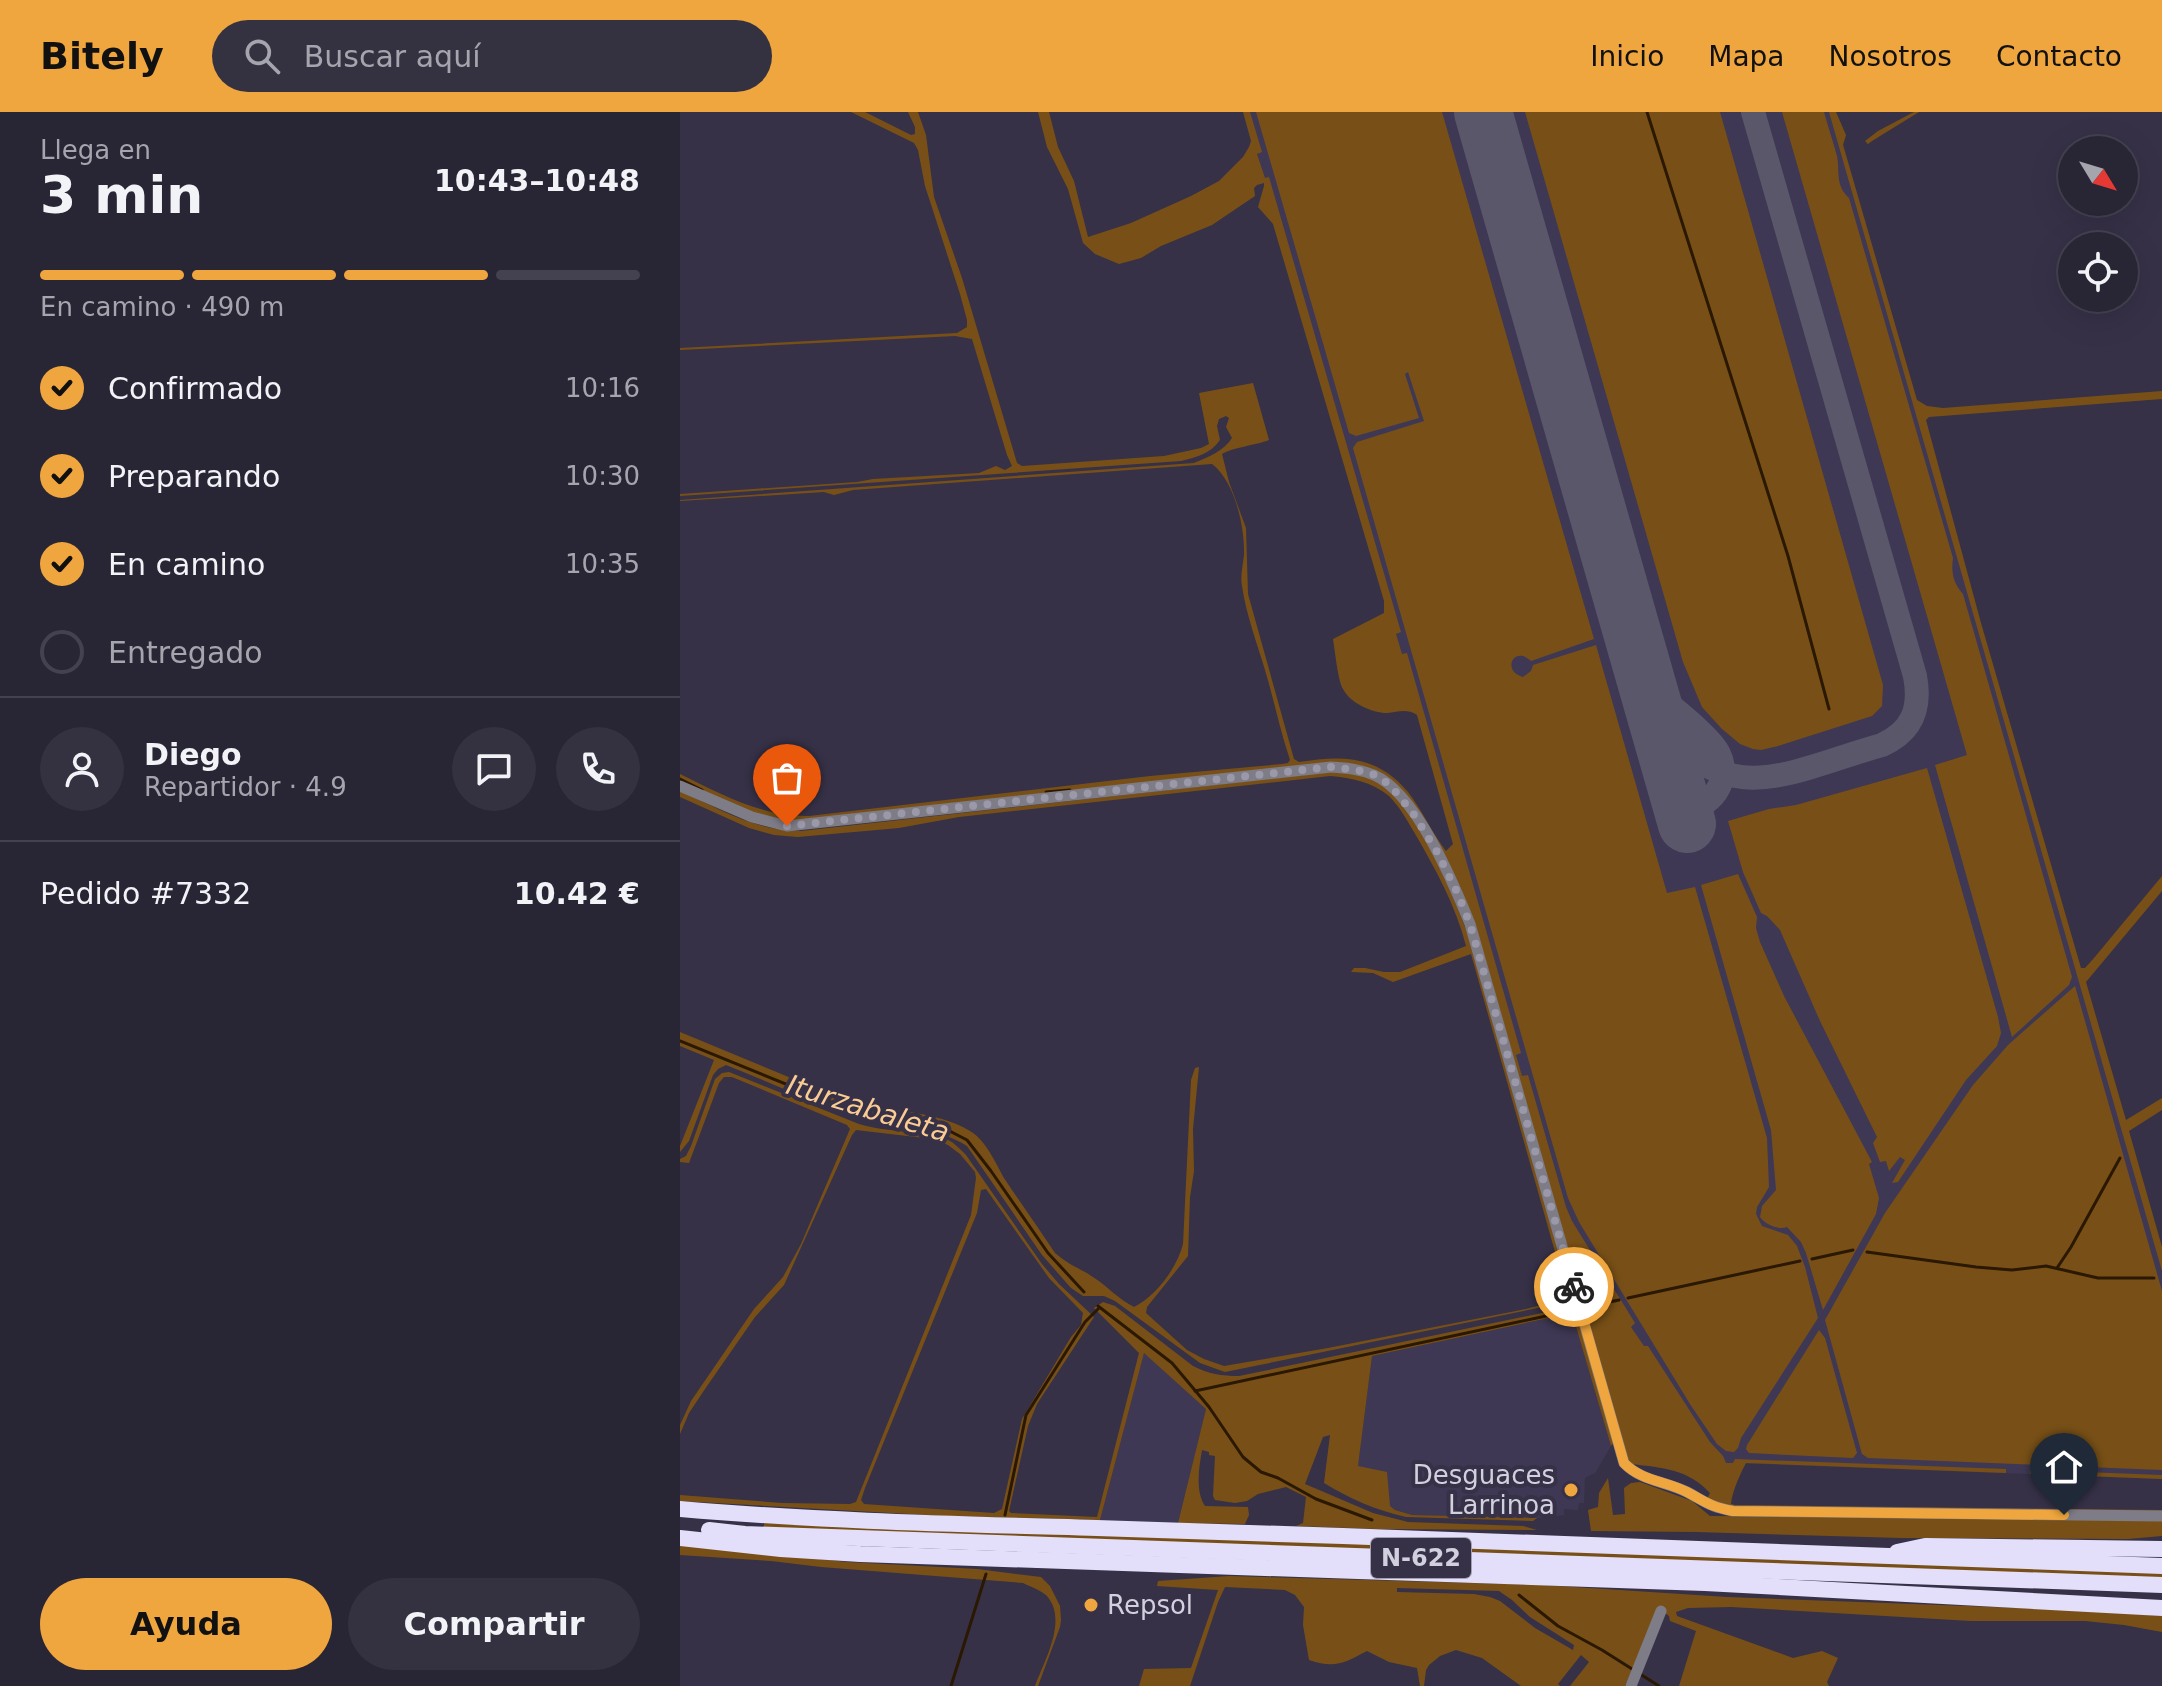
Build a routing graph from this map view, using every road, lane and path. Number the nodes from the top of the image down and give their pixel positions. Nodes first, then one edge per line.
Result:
1 (680, 786) edge
2 (680, 1509) edge
3 (2162, 1516) edge
4 (680, 1528) edge
5 (680, 1538) edge
6 (2162, 1549) edge
7 (1875, 1557) junction
8 (2162, 1566) edge
9 (2162, 1585) edge
10 (1877, 1592) junction
11 (2162, 1598) edge
12 (2162, 1608) edge
13 (1661, 1611) dead end
14 (1633, 1682) edge

1 - 3 street
2 - 7 highway, N-622
4 - 9 highway, N-622
5 - 10 highway
6 - 7 highway
7 - 8 highway, N-622
10 - 11 highway
10 - 12 highway
13 - 14 street

